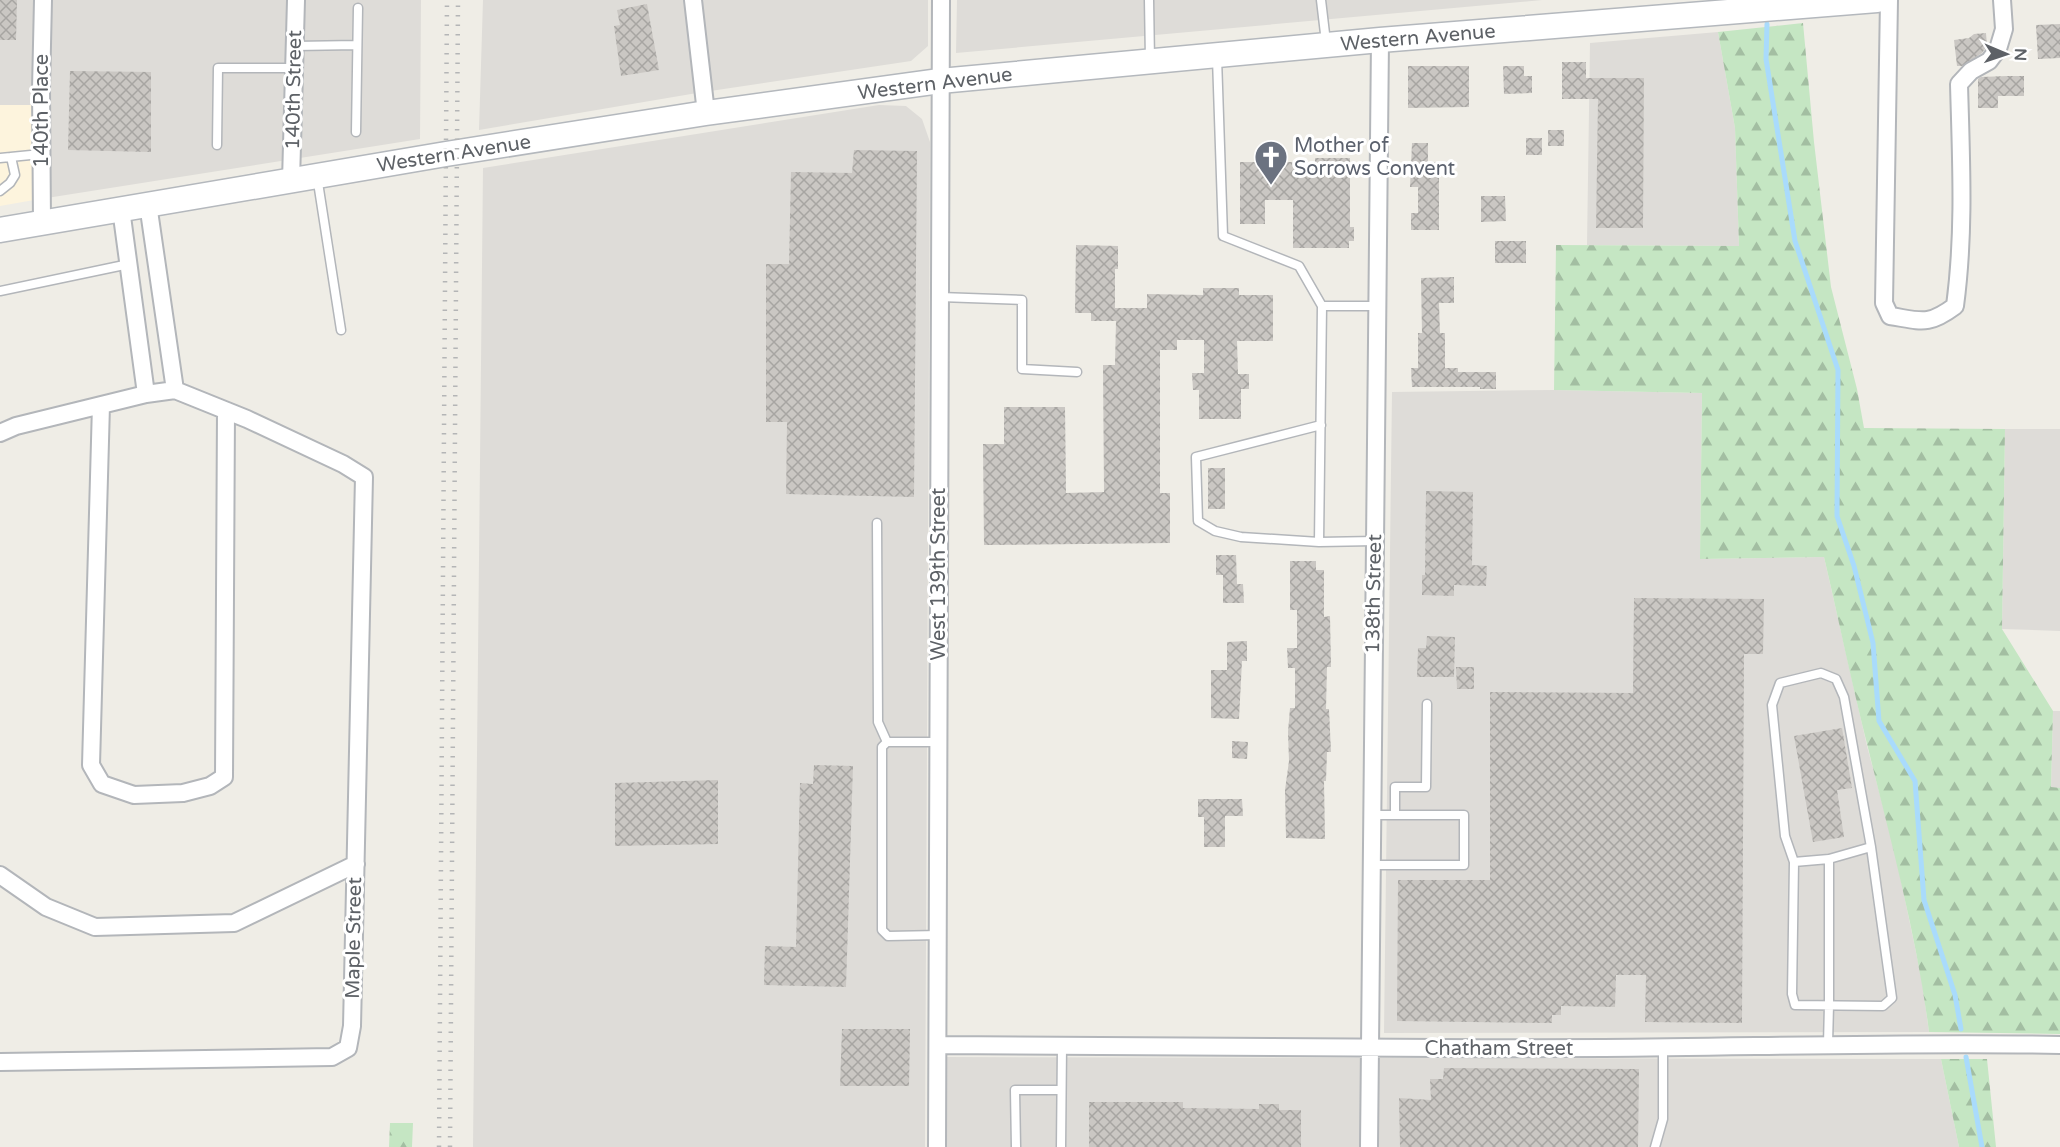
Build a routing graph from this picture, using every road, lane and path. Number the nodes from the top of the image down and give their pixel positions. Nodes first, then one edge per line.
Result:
1 (43, 0) edge
2 (296, 0) edge
3 (693, 0) edge
4 (941, 0) edge
5 (1149, 0) edge
6 (1321, 0) edge
7 (1877, 0) edge
8 (1889, 0) edge
9 (2002, 0) edge
10 (358, 8) dead end
11 (1380, 40) junction
12 (357, 45) junction
13 (1327, 45) junction
14 (295, 46) junction
15 (1217, 56) junction
16 (1150, 62) junction
17 (295, 68) junction
18 (940, 81) junction
19 (706, 113) junction
20 (356, 132) dead end
21 (216, 146) dead end
22 (41, 154) junction
23 (12, 157) junction
24 (0, 159) edge
25 (317, 176) junction
26 (291, 181) junction
27 (0, 191) edge
28 (148, 204) junction
29 (121, 209) junction
30 (42, 222) junction
31 (0, 230) edge
32 (129, 264) junction
33 (0, 291) edge
34 (940, 297) junction
35 (1322, 306) junction
36 (1378, 306) junction
37 (341, 330) dead end
38 (1077, 372) dead end
39 (175, 390) junction
40 (146, 394) junction
41 (101, 405) junction
42 (226, 411) junction
43 (1320, 425) junction
44 (0, 433) edge
45 (877, 524) dead end
46 (1319, 542) junction
47 (1375, 542) junction
48 (1427, 705) dead end
49 (887, 742) junction
50 (939, 742) junction
51 (1372, 815) junction
52 (1395, 815) junction
53 (1871, 847) junction
54 (1829, 859) junction
55 (1794, 862) junction
56 (356, 864) junction
57 (1372, 865) junction
58 (0, 875) edge
59 (939, 935) junction
60 (1829, 1005) junction
61 (1828, 1044) junction
62 (939, 1045) junction
63 (2060, 1045) edge
64 (1062, 1046) junction
65 (1663, 1048) junction
66 (1370, 1049) junction
67 (0, 1062) edge
68 (1061, 1090) junction
69 (937, 1147) edge
70 (1016, 1147) edge
71 (1061, 1147) edge
72 (1369, 1147) edge
73 (1655, 1147) edge

1 - 22 street, 140th Place
2 - 14 street, 140th Street
3 - 19 street
4 - 18 street, West 139th Street
5 - 16 lane
6 - 13 lane
7 - 11 main road, Western Avenue
8 - 9 street
10 - 12 lane
11 - 13 main road, Western Avenue
11 - 36 street, 138th Street
12 - 14 lane
12 - 20 lane
13 - 15 main road, Western Avenue
14 - 17 street, 140th Street
15 - 16 main road, Western Avenue
15 - 35 lane
16 - 18 main road, Western Avenue
17 - 21 lane
17 - 26 street, 140th Street
18 - 19 main road, Western Avenue
18 - 34 street, West 139th Street
19 - 25 main road, Western Avenue
22 - 23 lane
22 - 30 street, 140th Place
23 - 24 lane
23 - 27 lane
25 - 26 main road, Western Avenue
25 - 37 lane
26 - 28 main road, Western Avenue
28 - 29 main road, Western Avenue
28 - 39 street
29 - 30 main road, Western Avenue
29 - 32 street
30 - 31 main road, Western Avenue
32 - 33 lane
32 - 40 street
34 - 38 lane
34 - 50 street, West 139th Street
35 - 36 lane
35 - 43 lane
36 - 47 street, 138th Street
39 - 40 street
39 - 42 street
40 - 41 street
41 - 42 street
41 - 44 street
42 - 56 street, Maple Street
43 - 46 lane
43 - 46 lane
45 - 49 lane
46 - 47 lane
47 - 51 street, 138th Street
48 - 52 lane
49 - 50 lane
49 - 59 lane
50 - 59 street, West 139th Street
51 - 52 lane
51 - 57 street, 138th Street
52 - 57 lane
53 - 54 lane
53 - 55 lane
53 - 60 lane
54 - 55 lane
54 - 60 lane
55 - 60 lane
56 - 58 street
56 - 67 street, Maple Street
57 - 66 street, 138th Street
59 - 62 street, West 139th Street
60 - 61 lane
61 - 63 street, Chatham Street
61 - 65 street, Chatham Street
62 - 64 street, Chatham Street
62 - 69 street, West 139th Street
64 - 66 street, Chatham Street
64 - 68 lane
65 - 66 street, Chatham Street
65 - 73 lane
66 - 72 street, 138th Street
68 - 70 lane
68 - 71 lane

